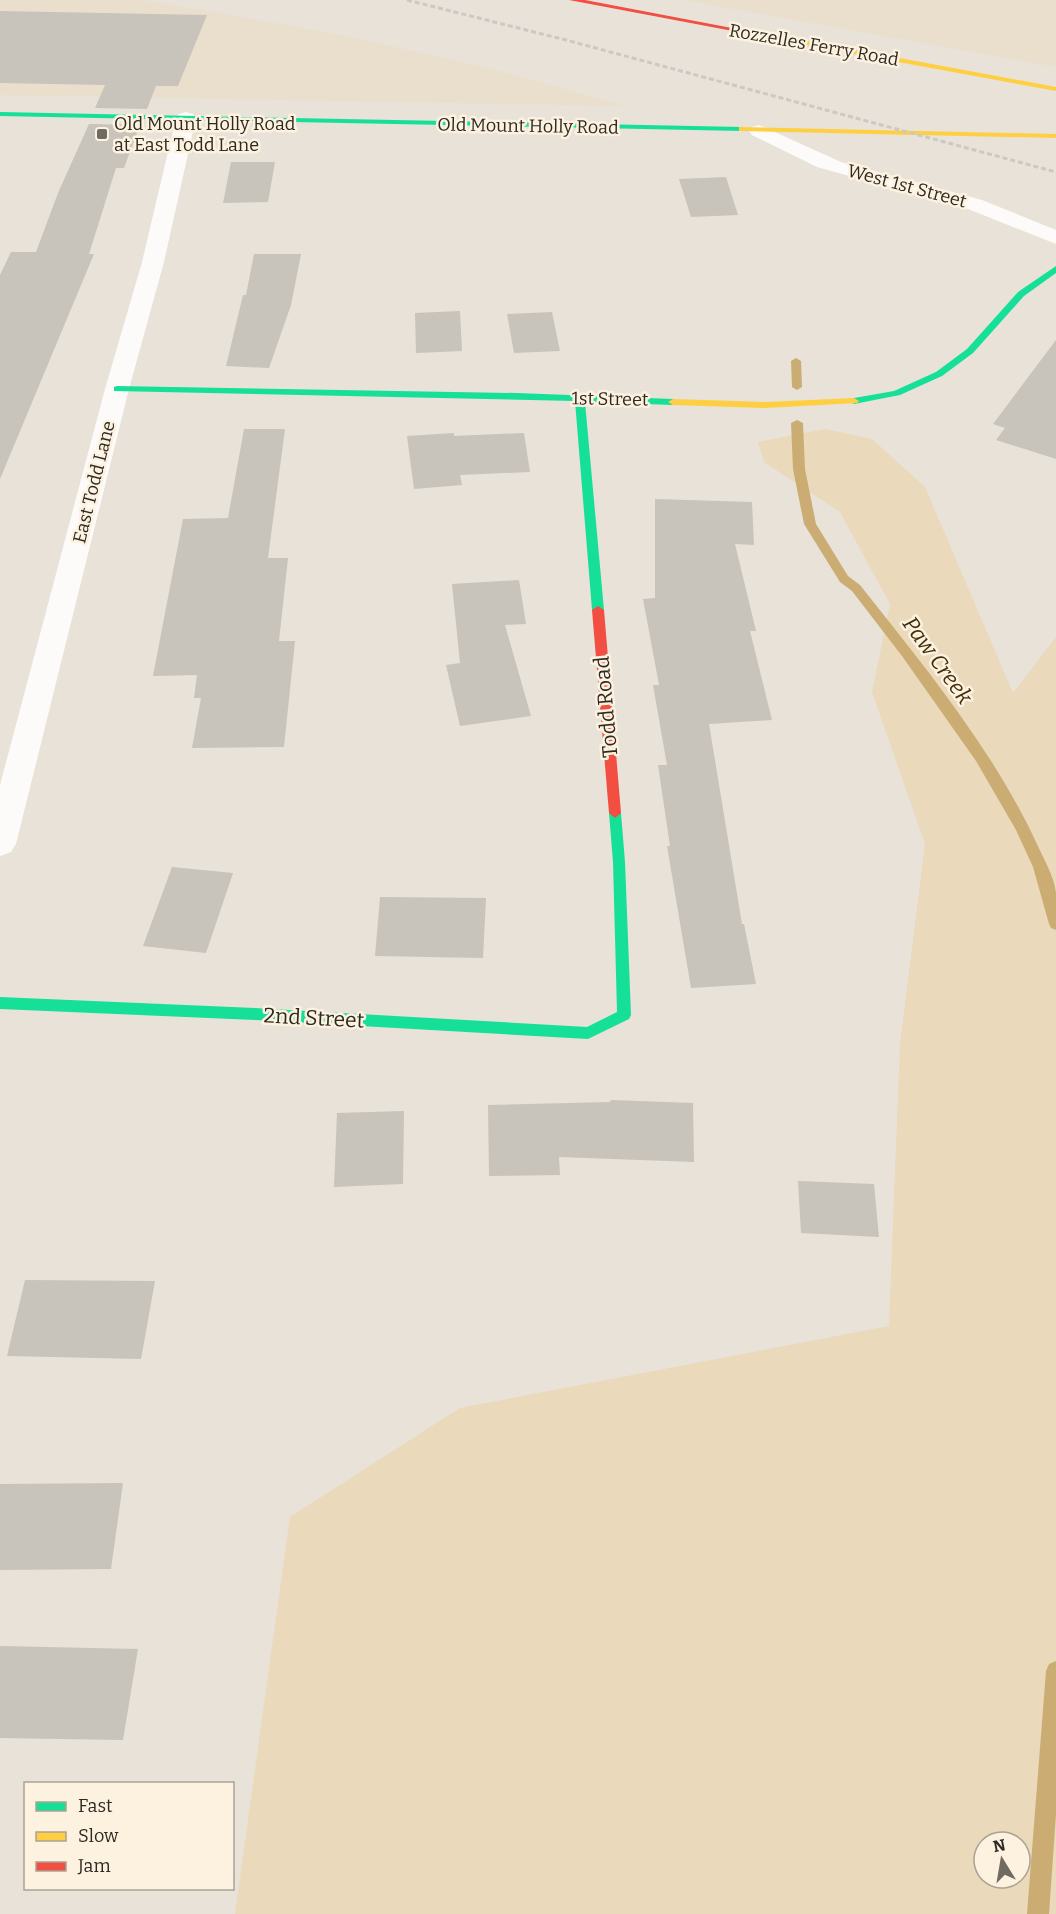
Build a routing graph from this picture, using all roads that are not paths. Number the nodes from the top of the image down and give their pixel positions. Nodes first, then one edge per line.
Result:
1 (573, 0) edge
2 (1056, 89) edge
3 (0, 114) edge
4 (186, 118) junction
5 (759, 131) junction
6 (1056, 136) edge
7 (1056, 238) edge
8 (1056, 269) edge
9 (117, 389) junction
10 (580, 399) junction
11 (0, 844) edge
12 (0, 1003) edge
13 (624, 1015) joint

1 - 2 street, Rozzelles Ferry Road
3 - 4 street, Old Mount Holly Road
4 - 5 street, Old Mount Holly Road
4 - 9 street, East Todd Lane
5 - 6 street, Old Mount Holly Road
5 - 7 street, West 1st Street
8 - 10 street, 1st Street
9 - 10 street, 1st Street
9 - 11 street, East Todd Lane
10 - 13 street, Todd Road
12 - 13 street, 2nd Street

